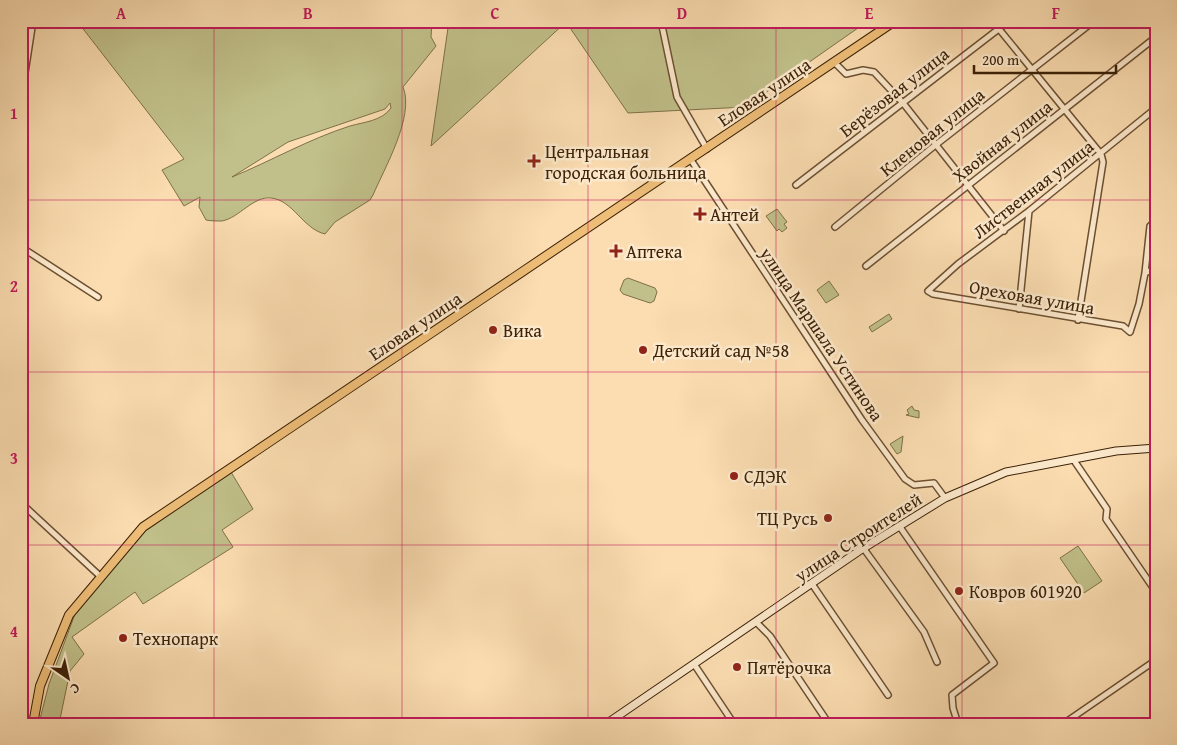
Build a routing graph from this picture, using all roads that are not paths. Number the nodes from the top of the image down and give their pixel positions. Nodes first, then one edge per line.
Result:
1 (33, 21) edge
2 (661, 21) edge
3 (895, 21) edge
4 (988, 21) edge
5 (1009, 21) edge
6 (1094, 21) edge
7 (999, 29) junction
8 (1156, 37) edge
9 (834, 62) junction
10 (1031, 70) junction
11 (21, 99) edge
12 (902, 103) junction
13 (1156, 108) edge
14 (1064, 110) junction
15 (936, 145) junction
16 (707, 149) junction
17 (1100, 154) junction
18 (691, 160) junction
19 (796, 185) dead end
20 (969, 185) junction
21 (1030, 211) junction
22 (1156, 220) edge
23 (835, 227) dead end
24 (1004, 231) junction
25 (21, 247) edge
26 (866, 266) dead end
27 (1156, 268) edge
28 (1145, 273) junction
29 (928, 291) joint
30 (98, 297) dead end
31 (1018, 309) junction
32 (1078, 320) junction
33 (1156, 448) edge
34 (1073, 459) junction
35 (945, 498) junction
36 (21, 503) edge
37 (900, 527) junction
38 (864, 549) junction
39 (100, 577) junction
40 (812, 584) junction
41 (1156, 592) edge
42 (757, 622) junction
43 (1156, 660) edge
44 (937, 662) dead end
45 (694, 664) junction
46 (888, 694) dead end
47 (32, 724) edge
48 (606, 724) edge
49 (734, 724) edge
50 (829, 724) edge
51 (958, 724) edge
52 (1063, 724) edge

1 - 11 street
2 - 16 street
3 - 9 main road, Еловая улица
4 - 7 street
5 - 7 street, Берёзовая улица
6 - 10 street, Кленовая улица
7 - 10 street
7 - 12 street, Берёзовая улица
8 - 14 street, Хвойная улица
9 - 12 street
9 - 16 main road, Еловая улица
10 - 14 street
10 - 15 street, Кленовая улица
12 - 15 street
12 - 19 street, Берёзовая улица
13 - 17 street, Лиственная улица
14 - 17 street
14 - 20 street, Хвойная улица
15 - 20 street
15 - 23 street, Кленовая улица
16 - 18 main road, Еловая улица
17 - 21 street, Лиственная улица
17 - 32 street
18 - 35 street, улица Маршала Устинова
18 - 39 main road, Еловая улица
20 - 24 street
20 - 26 street, Хвойная улица
21 - 24 street, Лиственная улица
21 - 31 street
22 - 28 street
24 - 29 street, Лиственная улица
25 - 30 street
27 - 28 street
28 - 32 street, Ореховая улица
29 - 31 street, Ореховая улица
31 - 32 street, Ореховая улица
33 - 34 main road, улица Строителей
34 - 35 main road, улица Строителей
34 - 41 street
35 - 37 main road, улица Строителей
36 - 39 street
37 - 38 main road, улица Строителей
37 - 51 street
38 - 40 main road, улица Строителей
38 - 44 street
39 - 47 main road, Еловая улица
40 - 42 main road, улица Строителей
40 - 46 street
42 - 45 main road, улица Строителей
42 - 50 street
43 - 52 street
45 - 48 main road, улица Строителей
45 - 49 street

